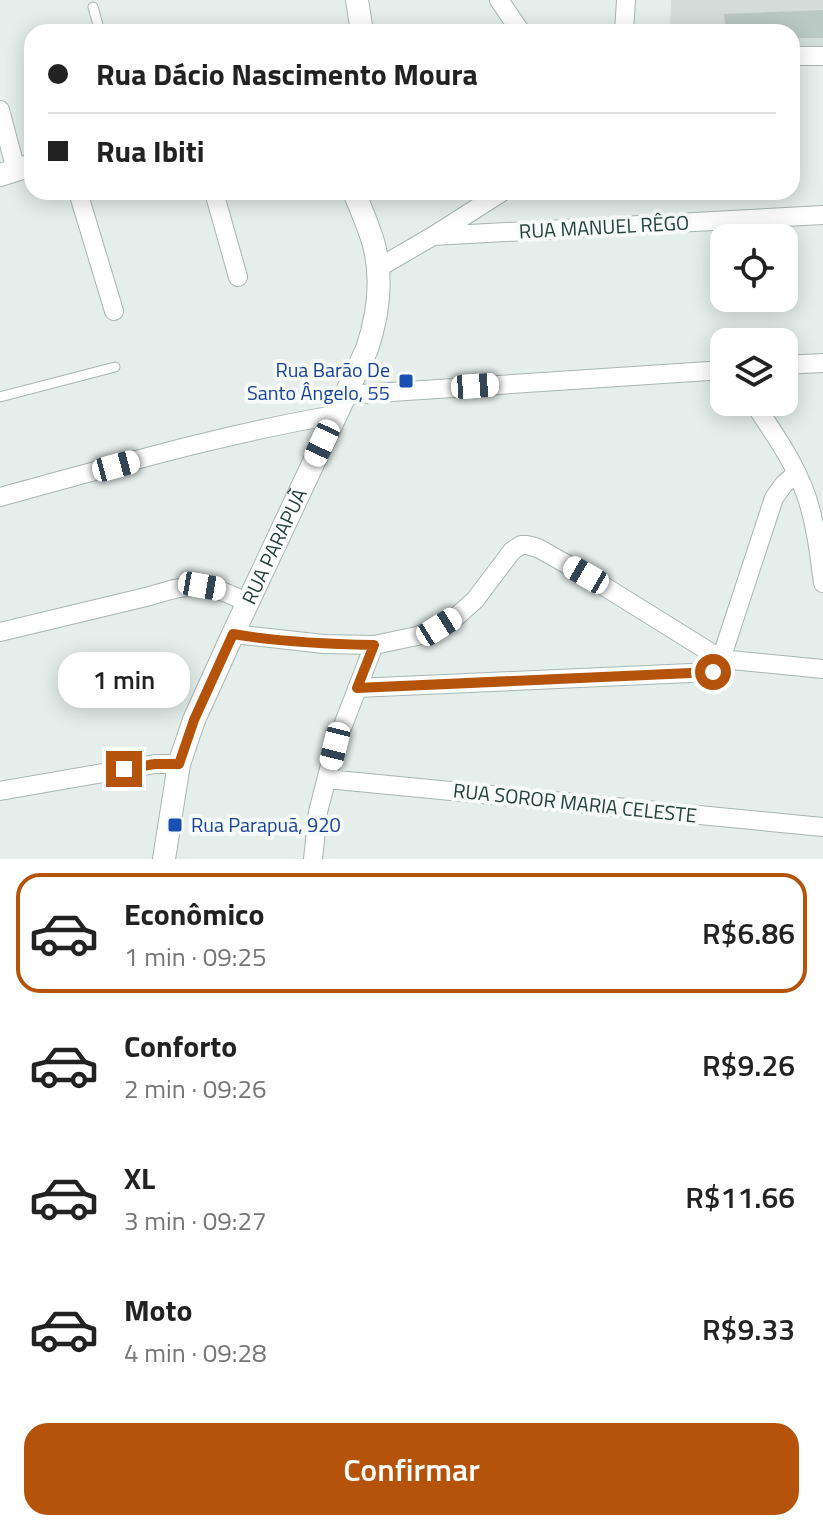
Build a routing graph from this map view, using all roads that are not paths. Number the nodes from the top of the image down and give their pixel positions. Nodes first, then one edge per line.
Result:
1 (357, 0) edge
2 (499, 0) edge
3 (626, 0) edge
4 (93, 7) dead end
5 (98, 24) edge
6 (361, 24) edge
7 (516, 24) edge
8 (624, 24) edge
9 (800, 56) edge
10 (823, 56) edge
11 (0, 110) edge
12 (16, 170) edge
13 (80, 200) edge
14 (216, 200) edge
15 (357, 200) edge
16 (489, 200) edge
17 (823, 215) edge
18 (433, 236) junction
19 (378, 268) junction
20 (238, 277) dead end
21 (114, 311) dead end
22 (823, 363) edge
23 (798, 364) edge
24 (115, 367) dead end
25 (710, 371) edge
26 (0, 397) edge
27 (340, 405) junction
28 (762, 416) edge
29 (797, 473) junction
30 (0, 497) edge
31 (823, 583) edge
32 (248, 603) junction
33 (0, 632) edge
34 (233, 634) junction
35 (374, 645) junction
36 (721, 659) junction
37 (823, 669) edge
38 (357, 688) junction
39 (179, 764) junction
40 (327, 779) junction
41 (0, 791) edge
42 (823, 827) edge
43 (164, 859) edge
44 (313, 859) edge

1 - 6 street
2 - 7 street
3 - 8 street
4 - 5 lane
9 - 10 street
11 - 12 street
13 - 21 street
14 - 20 street
15 - 19 street, RUA PARAPUÃ
16 - 18 street
17 - 18 street, RUA MANUEL RÊGO
18 - 19 street
19 - 27 street, RUA PARAPUÃ
22 - 23 street
24 - 26 lane
25 - 27 street
27 - 30 street
27 - 32 street, RUA PARAPUÃ
28 - 29 street
29 - 31 street
29 - 36 street
32 - 33 street
32 - 34 street, RUA PARAPUÃ
34 - 35 street
34 - 39 street, RUA PARAPUÃ
35 - 36 street
35 - 38 street
36 - 37 street
36 - 38 street
38 - 40 street
39 - 41 street
39 - 43 street, RUA PARAPUÃ
40 - 42 street, RUA SOROR MARIA CELESTE
40 - 44 street

